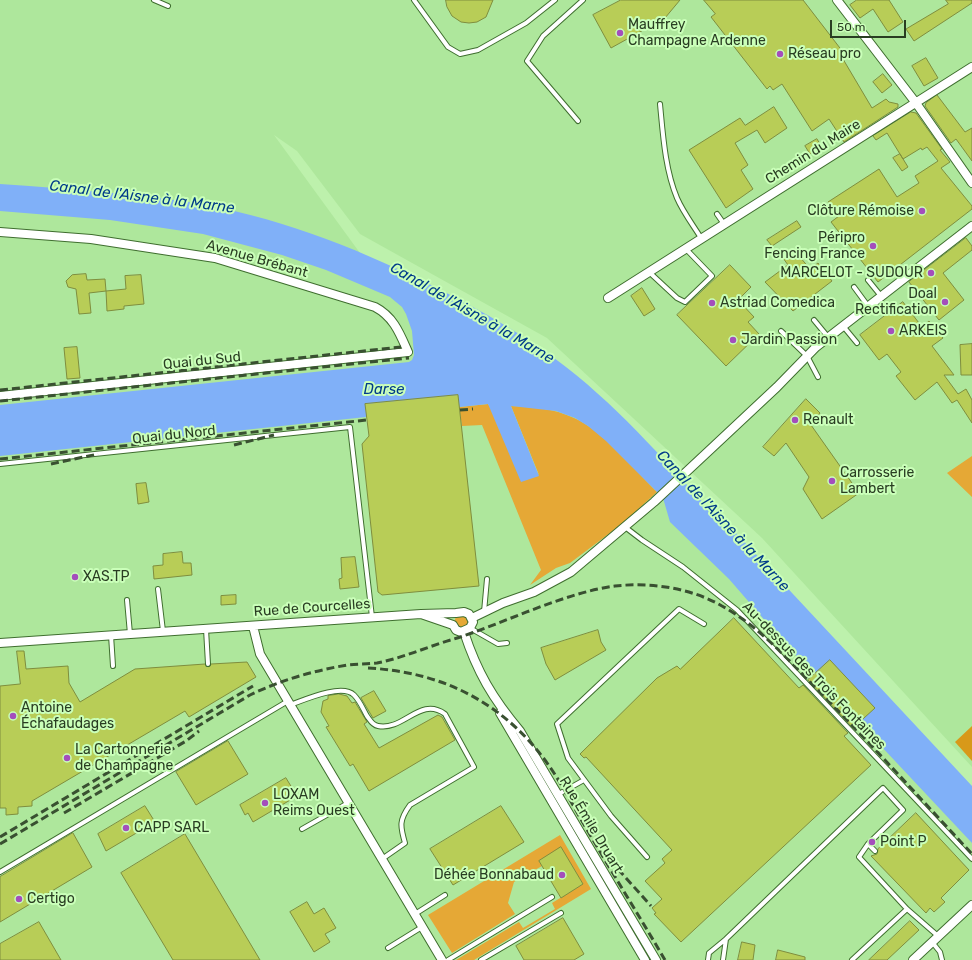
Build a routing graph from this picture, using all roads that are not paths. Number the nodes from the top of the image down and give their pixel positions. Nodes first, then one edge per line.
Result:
1 (154, 0) edge
2 (414, 0) edge
3 (556, 0) edge
4 (582, 0) edge
5 (837, 0) edge
6 (168, 6) dead end
7 (972, 67) edge
8 (916, 103) junction
9 (660, 104) dead end
10 (578, 121) dead end
11 (972, 183) edge
12 (717, 214) dead end
13 (724, 224) junction
14 (971, 228) edge
15 (0, 232) edge
16 (701, 238) junction
17 (685, 248) junction
18 (649, 272) junction
19 (868, 280) dead end
20 (854, 287) dead end
21 (881, 296) junction
22 (608, 298) dead end
23 (868, 306) junction
24 (814, 320) dead end
25 (843, 326) junction
26 (781, 331) dead end
27 (828, 337) junction
28 (857, 343) dead end
29 (408, 352) joint
30 (807, 356) junction
31 (818, 377) dead end
32 (0, 396) edge
33 (0, 464) edge
34 (625, 527) junction
35 (487, 579) dead end
36 (158, 589) dead end
37 (127, 600) dead end
38 (484, 612) junction
39 (456, 613) junction
40 (421, 614) junction
41 (372, 617) junction
42 (472, 618) junction
43 (704, 624) dead end
44 (453, 625) junction
45 (253, 626) junction
46 (206, 629) junction
47 (467, 630) junction
48 (163, 632) junction
49 (130, 634) junction
50 (111, 635) junction
51 (0, 643) edge
52 (507, 643) dead end
53 (208, 664) dead end
54 (113, 666) dead end
55 (289, 703) junction
56 (584, 780) junction
57 (554, 797) junction
58 (348, 802) junction
59 (302, 829) dead end
60 (868, 844) junction
61 (875, 851) dead end
62 (647, 857) dead end
63 (382, 859) junction
64 (972, 859) edge
65 (0, 872) edge
66 (445, 895) dead end
67 (552, 897) dead end
68 (972, 905) edge
69 (907, 909) junction
70 (561, 913) dead end
71 (415, 914) junction
72 (422, 926) junction
73 (726, 939) junction
74 (935, 939) junction
75 (388, 948) dead end
76 (442, 960) edge
77 (448, 960) edge
78 (481, 960) edge
79 (645, 960) edge
80 (656, 960) edge
81 (708, 960) edge
82 (723, 960) edge
83 (852, 960) edge
84 (913, 960) edge
85 (942, 960) edge

1 - 6 lane
2 - 3 lane
4 - 10 lane
5 - 8 street
7 - 8 street, Chemin du Maire
8 - 11 street
8 - 13 street, Chemin du Maire
9 - 16 lane
12 - 13 lane
13 - 16 street, Chemin du Maire
14 - 21 street
15 - 29 street, Avenue Brébant
16 - 17 street, Chemin du Maire
17 - 18 street, Chemin du Maire
17 - 18 lane
18 - 22 street, Chemin du Maire
19 - 21 lane
20 - 23 lane
21 - 23 street
23 - 25 street
24 - 27 lane
25 - 27 street
25 - 28 lane
26 - 30 lane
27 - 30 street
29 - 32 street, Quai du Sud
30 - 31 lane
30 - 34 street
33 - 41 lane, Quai du Nord
34 - 38 street
34 - 64 lane, Au-dessus des Trois Fontaines
35 - 38 lane
36 - 48 lane
37 - 49 lane
38 - 42 street
39 - 40 street, Rue de Courcelles
39 - 42 street, Rue de Courcelles
39 - 44 street
40 - 41 street, Rue de Courcelles
40 - 44 street, Rue de Courcelles
41 - 45 street, Rue de Courcelles
42 - 47 street
43 - 56 lane
44 - 47 street, Rue de Courcelles
45 - 46 street, Rue de Courcelles
45 - 55 street
46 - 48 street, Rue de Courcelles
46 - 53 lane
47 - 52 lane
47 - 57 street, Rue Émile Druart
48 - 49 street, Rue de Courcelles
49 - 50 street, Rue de Courcelles
50 - 51 street, Rue de Courcelles
50 - 54 lane
55 - 58 street
55 - 63 lane
55 - 65 lane
56 - 57 lane
56 - 62 lane
57 - 79 street, Rue Émile Druart
57 - 80 street, Rue Émile Druart
58 - 59 lane
58 - 63 street
60 - 61 lane
60 - 69 lane
60 - 73 lane
63 - 71 street
66 - 71 lane
67 - 77 lane
68 - 74 street
69 - 74 lane
69 - 83 lane
70 - 78 lane
71 - 72 street
72 - 75 lane
72 - 76 street
73 - 81 lane
73 - 82 lane
74 - 84 street
74 - 85 lane

